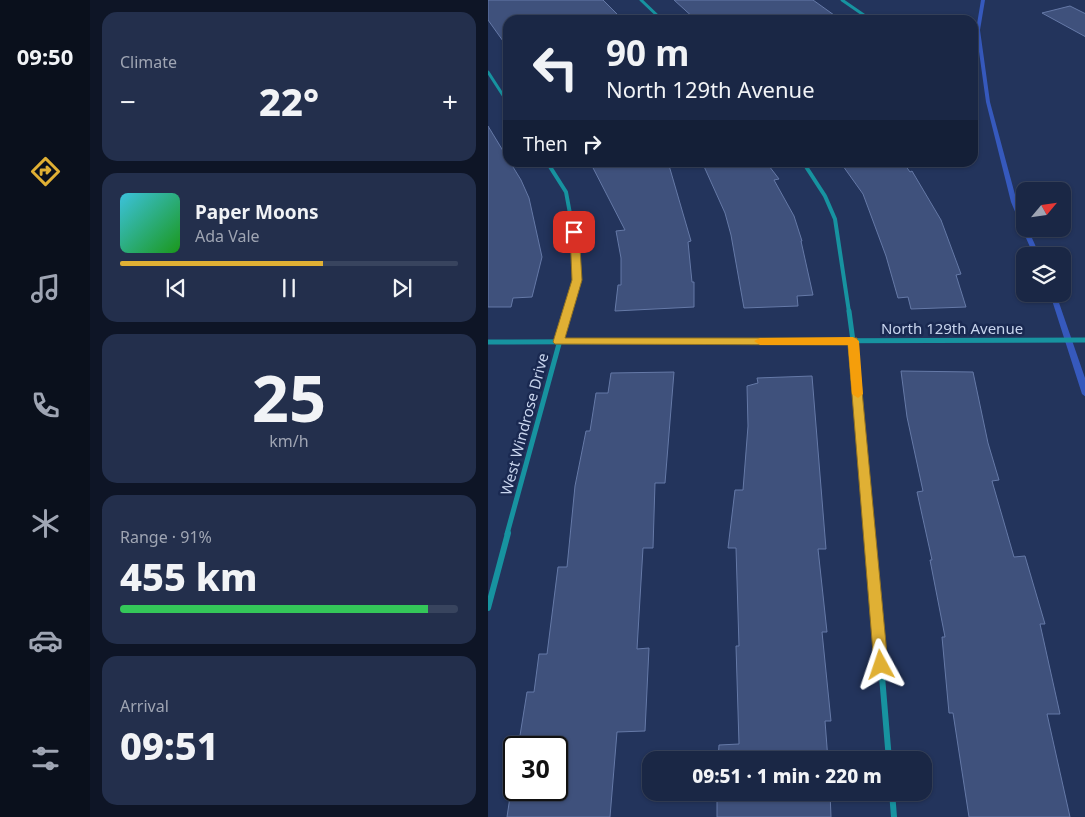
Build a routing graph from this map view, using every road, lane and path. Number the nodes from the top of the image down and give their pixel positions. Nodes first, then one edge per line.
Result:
1 (641, 0) edge
2 (842, 0) edge
3 (657, 15) edge
4 (864, 15) edge
5 (488, 72) edge
6 (503, 95) edge
7 (550, 167) edge
8 (805, 167) edge
9 (1086, 340) edge
10 (853, 341) junction
11 (488, 342) edge
12 (558, 342) junction
13 (488, 608) edge
14 (888, 751) edge
15 (893, 801) edge
16 (894, 817) edge

1 - 3 street
2 - 4 street
5 - 6 street
7 - 12 street, West Windrose Drive
8 - 10 street
9 - 10 street, North 129th Avenue
10 - 12 street, North 129th Avenue
10 - 14 street
11 - 12 street, North 129th Avenue
12 - 13 street, West Windrose Drive
15 - 16 street

